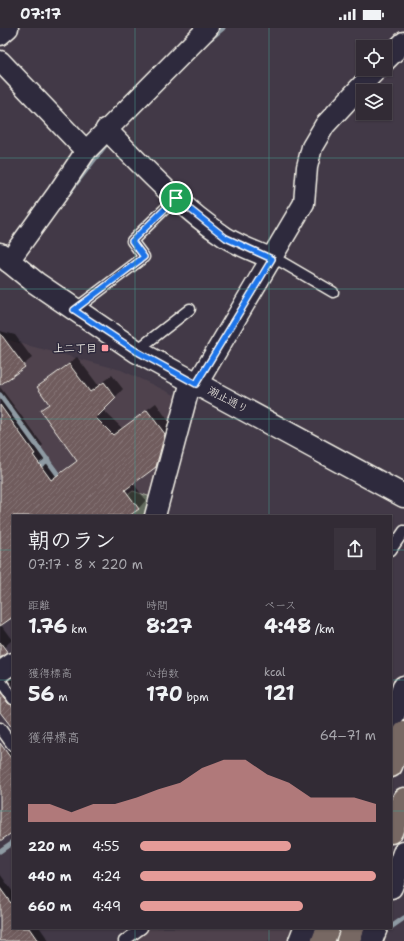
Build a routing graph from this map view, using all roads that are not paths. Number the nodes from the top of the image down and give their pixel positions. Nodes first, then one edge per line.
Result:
1 (8, 28) edge
2 (208, 28) edge
3 (0, 35) edge
4 (404, 42) edge
5 (392, 54) edge
6 (0, 61) edge
7 (371, 76) edge
8 (106, 129) junction
9 (86, 151) junction
10 (176, 198) junction
11 (272, 258) junction
12 (3, 262) edge
13 (333, 292) dead end
14 (190, 309) dead end
15 (74, 310) junction
16 (136, 351) junction
17 (194, 382) junction
18 (404, 496) edge
19 (154, 515) edge
20 (404, 531) edge
21 (392, 549) edge
22 (12, 664) edge
23 (0, 672) edge
24 (0, 680) edge
25 (404, 687) edge
26 (12, 697) edge
27 (392, 718) edge
28 (0, 728) edge
29 (404, 732) edge
30 (12, 745) edge
31 (392, 763) edge
32 (404, 798) edge
33 (392, 829) edge
34 (404, 853) edge
35 (392, 884) edge
36 (141, 929) edge
37 (305, 929) edge
38 (328, 929) edge
39 (353, 929) edge
40 (376, 929) edge
41 (124, 941) edge
42 (300, 941) edge
43 (323, 941) edge
44 (348, 941) edge
45 (371, 941) edge

1 - 3 street
2 - 8 street
4 - 5 street
6 - 9 street
7 - 11 street
8 - 9 street
8 - 10 street
9 - 12 street
10 - 11 street
10 - 15 lane
11 - 13 lane
11 - 17 street
12 - 15 street, 潮止通り
14 - 16 lane
15 - 16 street, 潮止通り
16 - 17 street, 潮止通り
17 - 18 street, 潮止通り
17 - 19 street
20 - 21 lane
22 - 23 street
24 - 26 lane
25 - 27 street
28 - 30 lane
29 - 31 highway
32 - 33 highway
34 - 35 street
36 - 41 lane
37 - 42 street
38 - 43 highway
39 - 44 highway
40 - 45 street

